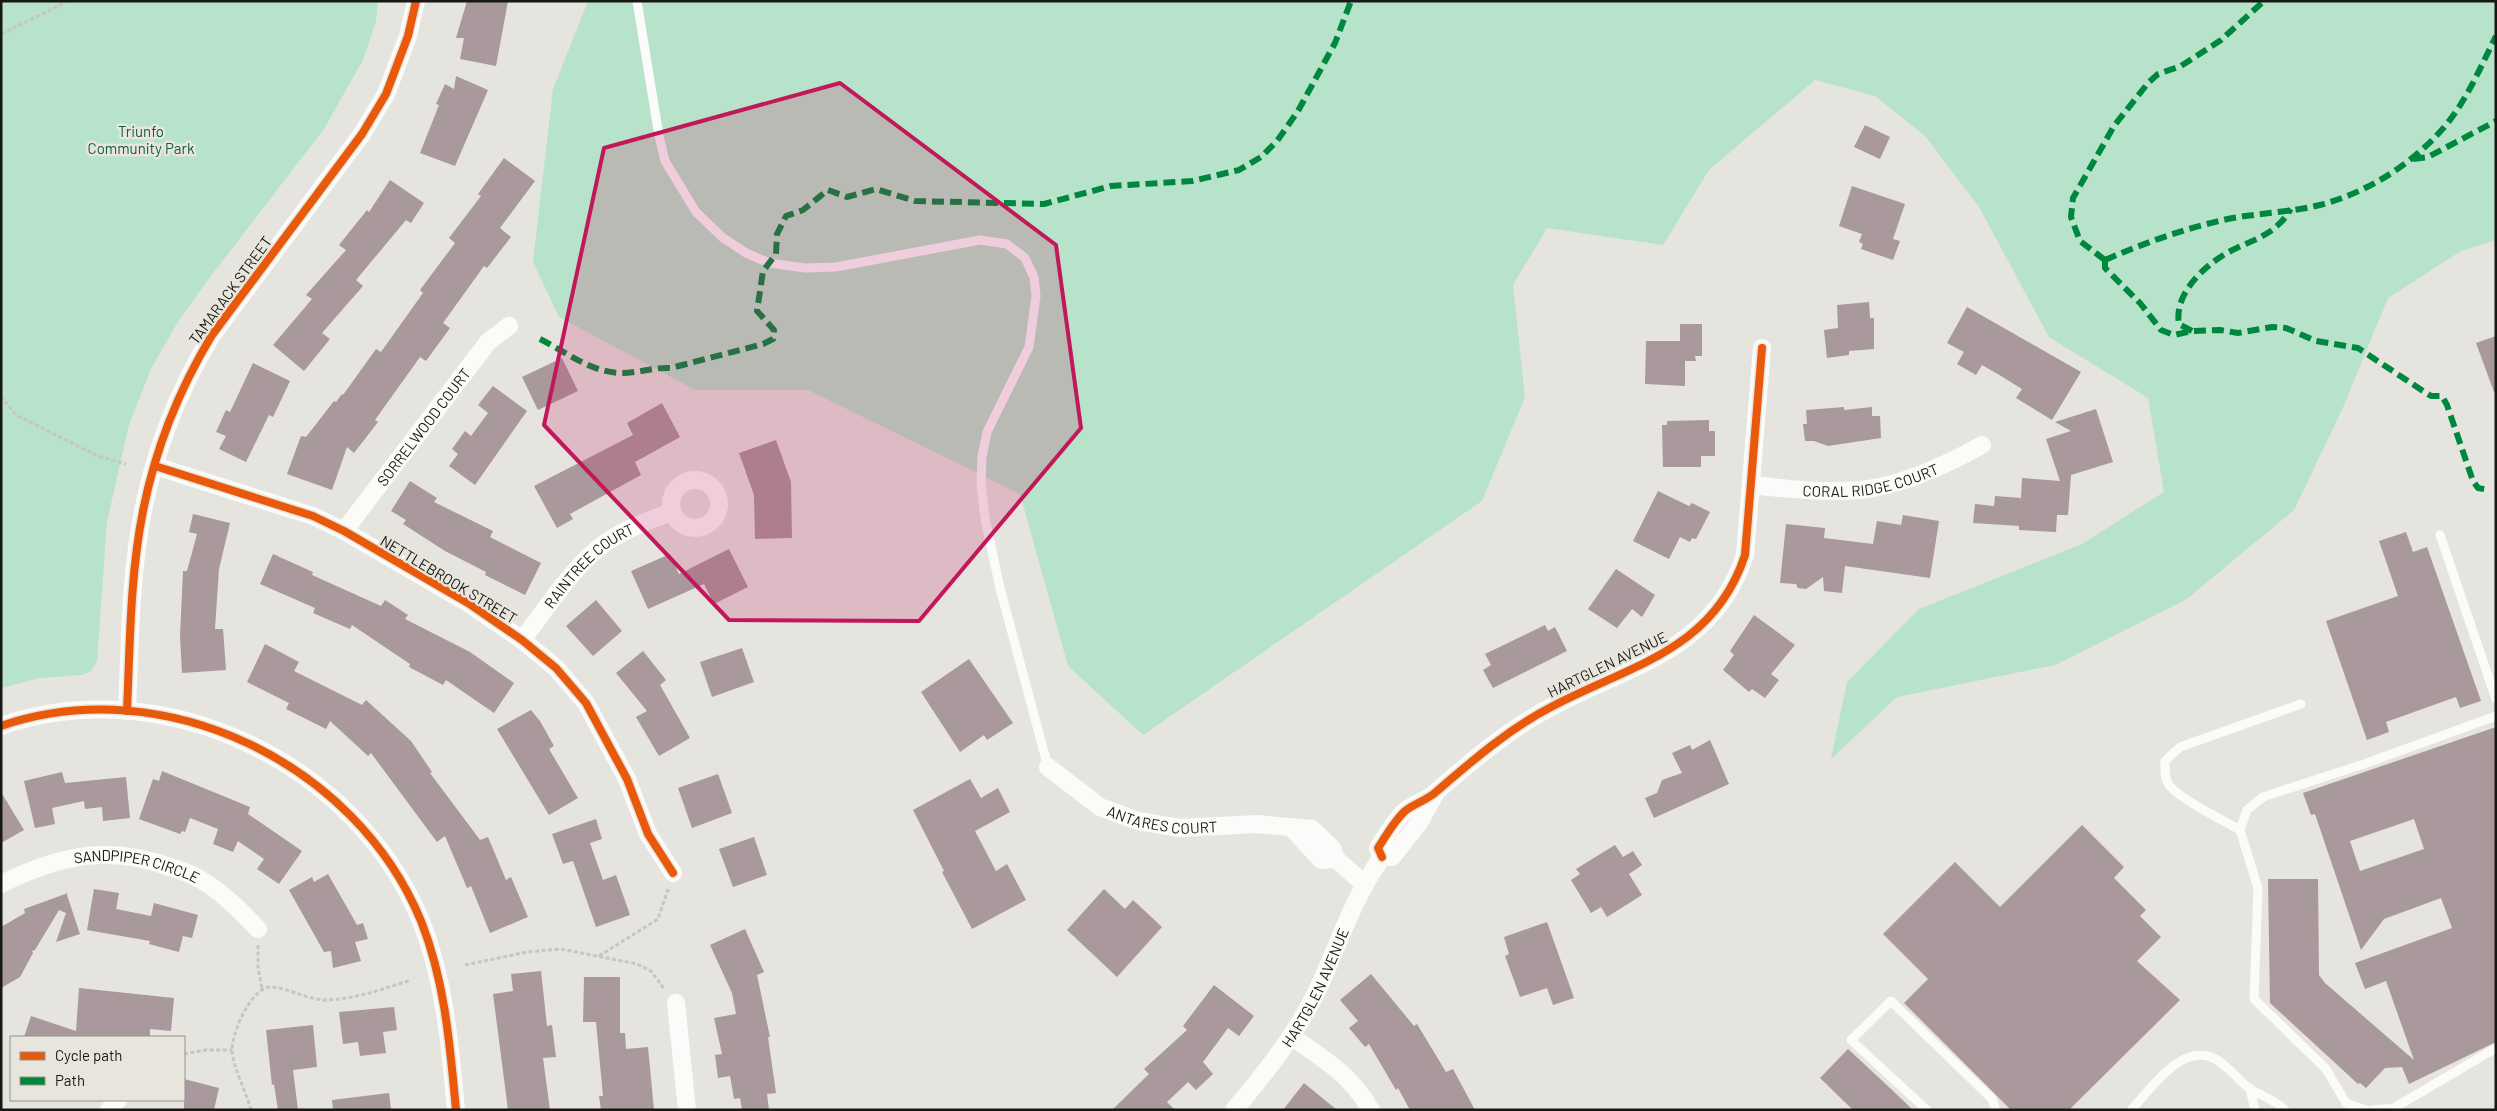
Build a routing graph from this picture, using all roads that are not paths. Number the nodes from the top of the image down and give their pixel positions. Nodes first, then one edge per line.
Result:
1 (416, 1) edge
2 (637, 1) edge
3 (509, 326) dead end
4 (1762, 348) dead end
5 (1982, 445) dead end
6 (155, 466) junction
7 (1752, 485) junction
8 (672, 512) dead end
9 (344, 532) junction
10 (2440, 535) dead end
11 (522, 640) junction
12 (2496, 699) edge
13 (2301, 704) dead end
14 (127, 711) junction
15 (2496, 716) edge
16 (1, 726) edge
17 (1048, 767) joint
18 (2240, 830) junction
19 (673, 872) road end
20 (1363, 883) junction
21 (1, 884) edge
22 (258, 929) road end
23 (676, 1003) road end
24 (1292, 1037) junction
25 (2496, 1048) edge
26 (2250, 1089) junction
27 (456, 1110) edge
28 (687, 1110) edge
29 (1234, 1110) edge
30 (1371, 1110) edge
31 (1927, 1110) edge
32 (1996, 1110) edge
33 (2131, 1110) edge
34 (2255, 1110) edge
35 (2285, 1110) edge
36 (2366, 1110) edge
37 (2372, 1110) edge

1 - 6 street, TAMARACK STREET
2 - 17 lane
3 - 9 street, SORRELWOOD COURT
4 - 7 street, HARTGLEN AVENUE
5 - 7 street, CORAL RIDGE COURT
6 - 9 street, NETTLEBROOK STREET
6 - 14 street, TAMARACK STREET
7 - 20 street, HARTGLEN AVENUE
8 - 11 street, RAINTREE COURT
9 - 11 street, NETTLEBROOK STREET
10 - 12 lane
11 - 19 street, NETTLEBROOK STREET
13 - 18 lane
14 - 16 street
14 - 27 street
15 - 18 lane
17 - 20 street, ANTARES COURT
18 - 36 lane
20 - 24 street, HARTGLEN AVENUE
21 - 22 street, SANDPIPER CIRCLE
23 - 28 street
24 - 29 street, HARTGLEN AVENUE
24 - 30 street
25 - 37 lane
26 - 33 lane
26 - 34 lane
26 - 35 lane
31 - 32 lane

